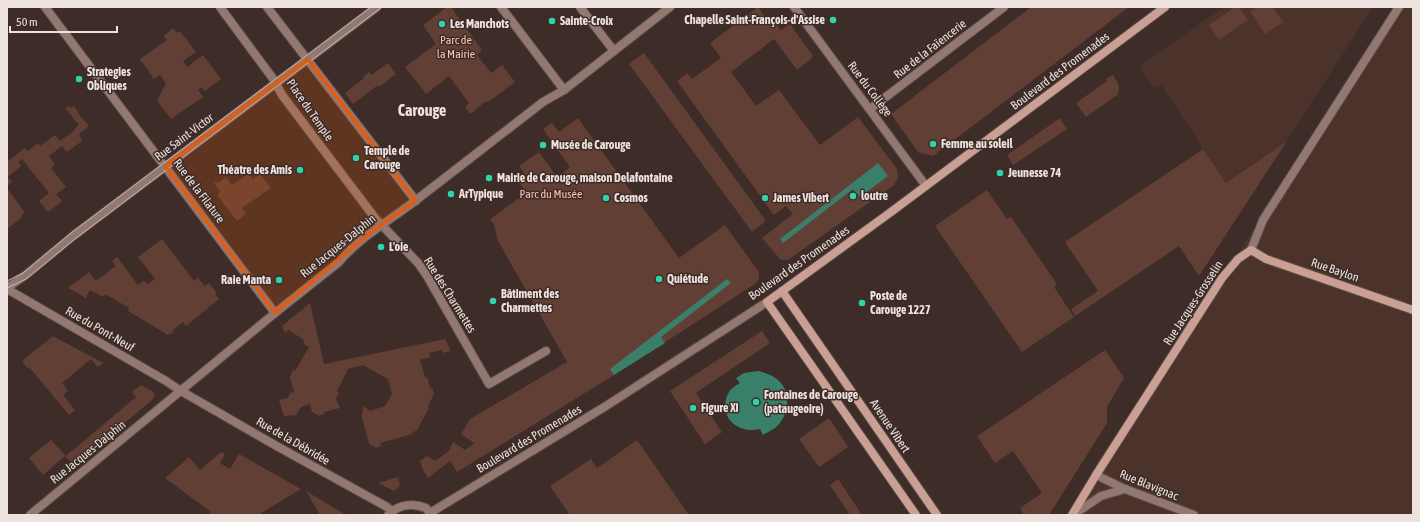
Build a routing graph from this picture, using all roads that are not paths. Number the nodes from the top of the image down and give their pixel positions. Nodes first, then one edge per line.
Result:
1 (44, 7) edge
2 (220, 7) edge
3 (267, 7) edge
4 (377, 7) edge
5 (501, 7) edge
6 (580, 7) edge
7 (670, 7) edge
8 (794, 7) edge
9 (1004, 7) edge
10 (1165, 7) edge
11 (1399, 7) edge
12 (614, 51) junction
13 (308, 59) junction
14 (276, 83) junction
15 (564, 90) junction
16 (870, 109) junction
17 (165, 166) junction
18 (926, 186) junction
19 (416, 201) junction
20 (382, 226) junction
21 (1251, 250) junction
22 (7, 289) edge
23 (782, 291) junction
24 (767, 302) junction
25 (1413, 310) edge
26 (275, 313) junction
27 (546, 351) dead end
28 (181, 391) junction
29 (1096, 475) junction
30 (1125, 489) junction
31 (390, 513) edge
32 (430, 514) edge
33 (30, 515) edge
34 (916, 515) edge
35 (937, 515) edge
36 (1072, 515) edge
37 (1194, 515) edge

1 - 17 street, Rue de la Filature
2 - 14 street, Place du Temple
3 - 13 street
4 - 13 street, Rue Saint-Victor
5 - 15 street
6 - 12 street
7 - 12 street, Rue Jacques-Dalphin
8 - 16 street, Rue du Collège
9 - 16 street, Rue de la Faïencerie
10 - 18 main road, Boulevard des Promenades
11 - 21 street
12 - 15 street, Rue Jacques-Dalphin
13 - 14 street, Rue Saint-Victor
13 - 19 street
14 - 17 street, Rue Saint-Victor
14 - 20 street, Place du Temple
15 - 19 street, Rue Jacques-Dalphin
16 - 18 street, Rue du Collège
17 - 22 street, Rue Saint-Victor
17 - 26 street, Rue de la Filature
18 - 23 main road, Boulevard des Promenades
19 - 20 street, Rue Jacques-Dalphin
20 - 26 street, Rue Jacques-Dalphin
20 - 27 street, Rue des Charmettes
21 - 25 main road, Rue Baylon
21 - 29 main road, Rue Jacques-Grosselin
22 - 28 street, Rue du Pont-Neuf
23 - 24 main road, Boulevard des Promenades
23 - 35 main road, Avenue Vibert
24 - 32 street, Boulevard des Promenades
24 - 34 main road
26 - 28 street, Rue Jacques-Dalphin
28 - 31 street, Rue de la Débridée
28 - 33 street, Rue Jacques-Dalphin
29 - 30 street, Rue Blavignac
29 - 36 main road, Rue Jacques-Grosselin
30 - 36 street
30 - 37 street, Rue Blavignac
31 - 32 street

